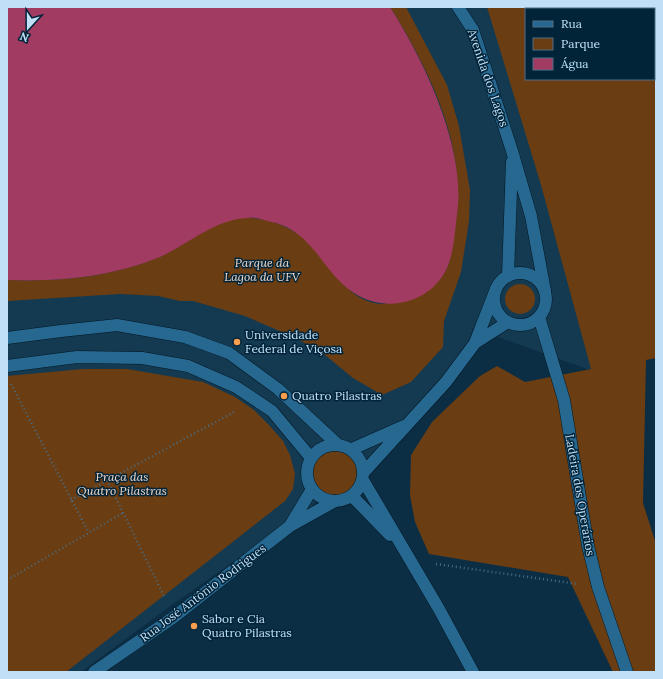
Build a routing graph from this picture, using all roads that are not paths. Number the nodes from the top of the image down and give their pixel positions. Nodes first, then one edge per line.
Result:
1 (458, 7) edge
2 (512, 151) junction
3 (508, 276) junction
4 (496, 289) junction
5 (545, 291) junction
6 (539, 317) junction
7 (508, 322) junction
8 (7, 338) edge
9 (475, 343) junction
10 (7, 366) edge
11 (407, 425) junction
12 (337, 444) junction
13 (352, 449) junction
14 (311, 458) junction
15 (363, 476) junction
16 (312, 489) junction
17 (352, 496) junction
18 (335, 501) junction
19 (290, 526) junction
20 (405, 550) junction
21 (94, 672) edge
22 (473, 672) edge
23 (627, 672) edge

1 - 2 main road, Avenida dos Lagos
2 - 3 main road, Avenida dos Lagos
2 - 5 main road, Avenida dos Lagos
3 - 4 main road
3 - 5 main road
4 - 7 main road
4 - 9 main road
5 - 6 main road
6 - 7 main road
6 - 23 main road, Ladeira dos Operários
7 - 9 main road
8 - 12 main road
9 - 11 main road
10 - 14 main road
11 - 13 main road
11 - 15 main road
12 - 13 main road
12 - 14 main road
13 - 15 main road
14 - 16 main road
15 - 17 main road
15 - 20 main road
16 - 18 main road
16 - 19 main road, Rua José Antônio Rodrigues
17 - 18 main road
17 - 20 main road
18 - 19 main road, Rua José Antônio Rodrigues
19 - 21 main road, Rua José Antônio Rodrigues
20 - 22 main road

